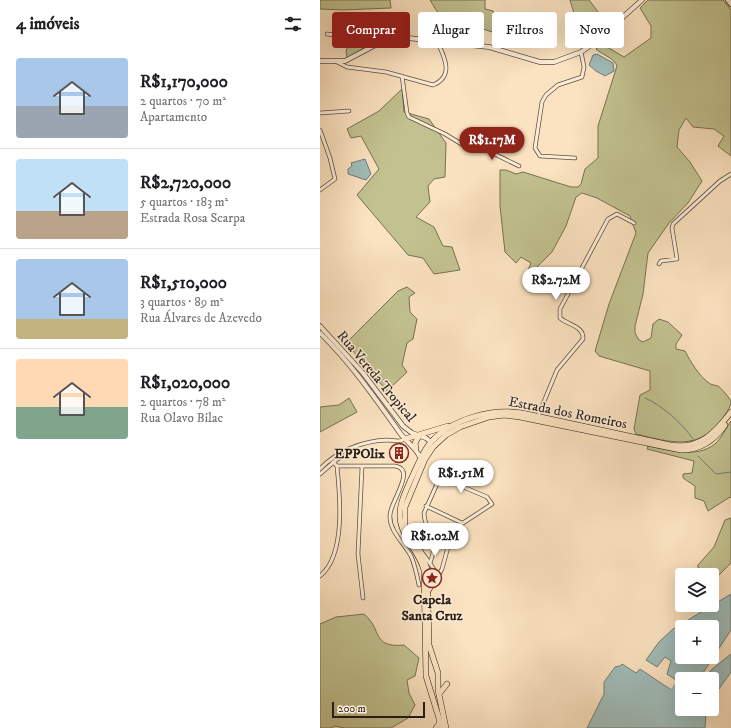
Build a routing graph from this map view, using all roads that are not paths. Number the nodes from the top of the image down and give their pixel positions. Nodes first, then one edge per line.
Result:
1 (642, 0) edge
2 (728, 0) edge
3 (731, 4) edge
4 (327, 34) dead end
5 (332, 35) edge
6 (484, 46) edge
7 (369, 48) edge
8 (441, 49) edge
9 (581, 52) junction
10 (320, 61) edge
11 (335, 61) junction
12 (402, 76) junction
13 (349, 111) dead end
14 (320, 113) edge
15 (320, 130) edge
16 (575, 158) dead end
17 (519, 166) dead end
18 (731, 174) edge
19 (320, 190) edge
20 (634, 223) dead end
21 (659, 264) dead end
22 (320, 326) edge
23 (320, 333) edge
24 (731, 412) edge
25 (538, 416) junction
26 (731, 416) edge
27 (456, 424) junction
28 (420, 436) junction
29 (405, 439) junction
30 (431, 442) junction
31 (361, 446) junction
32 (416, 449) junction
33 (423, 458) junction
34 (333, 462) junction
35 (337, 466) junction
36 (362, 467) junction
37 (321, 469) edge
38 (320, 474) edge
39 (426, 506) junction
40 (462, 523) junction
41 (419, 550) junction
42 (430, 563) junction
43 (438, 575) junction
44 (320, 576) edge
45 (418, 585) dead end
46 (428, 591) junction
47 (363, 598) dead end
48 (435, 663) junction
49 (425, 665) junction
50 (428, 684) junction
51 (448, 684) dead end
52 (438, 686) junction
53 (439, 695) junction
54 (435, 708) junction
55 (436, 728) edge
56 (442, 728) edge
57 (446, 728) edge

1 - 9 street
2 - 3 main road
4 - 5 street
6 - 9 street
7 - 11 street
8 - 12 street
9 - 16 street
10 - 11 street
11 - 12 street
12 - 17 street
13 - 14 street
15 - 19 street
18 - 21 street
20 - 25 street
22 - 28 street, Rua Vereda Tropical
23 - 29 street, Rua Vereda Tropical
24 - 25 main road, Estrada dos Romeiros
25 - 27 main road, Estrada dos Romeiros
26 - 33 main road, Estrada dos Romeiros
27 - 28 main road
27 - 30 main road, Estrada dos Romeiros
28 - 29 main road
28 - 30 street, Rua Vereda Tropical
28 - 32 main road
29 - 31 street
29 - 32 street, Rua Vereda Tropical
30 - 33 main road, Estrada dos Romeiros
31 - 34 street
31 - 37 street
32 - 33 street, Rua Vereda Tropical
33 - 41 main road, Estrada dos Romeiros
33 - 49 main road, Estrada dos Romeiros
34 - 35 street
34 - 37 street
35 - 36 street
35 - 44 street
36 - 45 street
36 - 47 street
37 - 38 street
39 - 40 street
39 - 40 street
39 - 42 street
40 - 43 street
41 - 42 street
41 - 46 main road, Estrada dos Romeiros
42 - 43 street
43 - 46 street
46 - 48 main road, Estrada dos Romeiros
48 - 49 main road
48 - 52 main road, Estrada dos Romeiros
49 - 50 main road, Estrada dos Romeiros
50 - 52 main road
50 - 54 main road, Estrada dos Romeiros
51 - 53 main road
52 - 53 main road, Estrada dos Romeiros
53 - 57 main road, Estrada dos Romeiros
54 - 55 main road
54 - 56 main road, Estrada dos Romeiros

